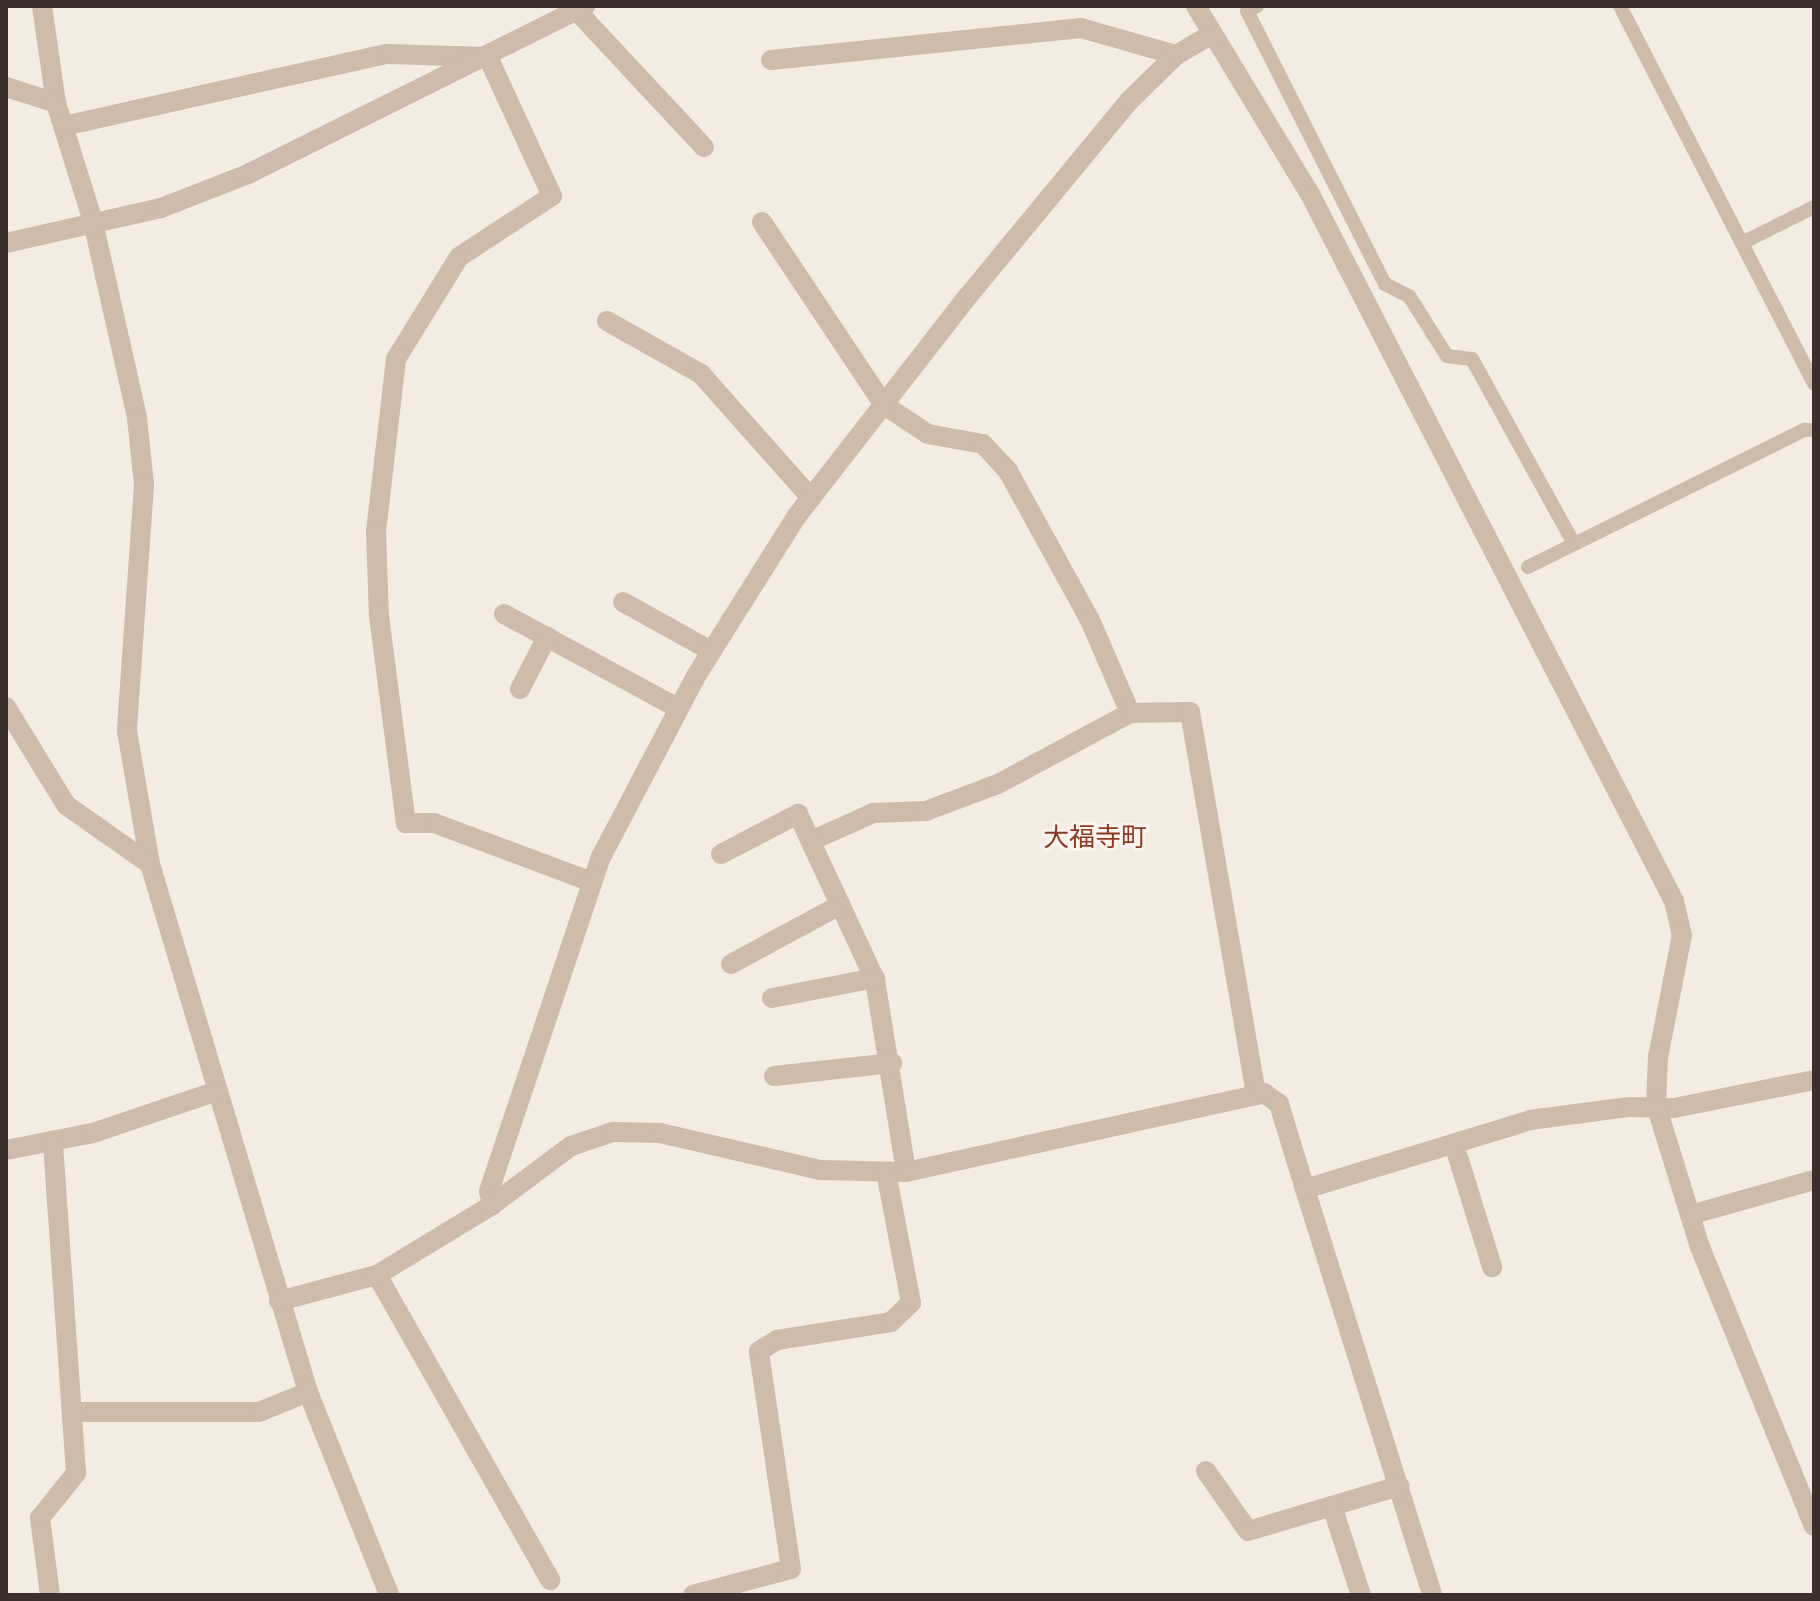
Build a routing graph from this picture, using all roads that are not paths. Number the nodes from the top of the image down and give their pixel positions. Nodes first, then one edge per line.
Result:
1 (42, 6) edge
2 (1196, 6) edge
3 (1257, 6) edge
4 (1620, 6) edge
5 (581, 8) edge
6 (1209, 36) junction
7 (1176, 55) junction
8 (488, 57) junction
9 (771, 60) dead end
10 (6, 87) edge
11 (56, 103) junction
12 (64, 126) junction
13 (704, 147) dead end
14 (1814, 207) edge
15 (93, 222) junction
16 (762, 222) dead end
17 (6, 243) edge
18 (1742, 243) junction
19 (607, 321) dead end
20 (1814, 384) edge
21 (884, 405) junction
22 (1814, 430) edge
23 (811, 498) junction
24 (1574, 544) junction
25 (1528, 567) dead end
26 (623, 602) dead end
27 (504, 614) dead end
28 (547, 637) junction
29 (711, 651) junction
30 (520, 689) dead end
31 (6, 707) edge
32 (678, 708) junction
33 (1130, 713) junction
34 (811, 841) junction
35 (721, 854) dead end
36 (150, 864) junction
37 (592, 882) junction
38 (840, 905) junction
39 (731, 964) dead end
40 (875, 978) junction
41 (772, 998) dead end
42 (892, 1063) junction
43 (774, 1076) dead end
44 (1814, 1080) edge
45 (217, 1091) junction
46 (1256, 1095) junction
47 (1656, 1105) junction
48 (53, 1141) junction
49 (1454, 1144) junction
50 (6, 1150) edge
51 (896, 1172) junction
52 (1814, 1180) edge
53 (1305, 1189) junction
54 (492, 1205) junction
55 (1690, 1215) junction
56 (1492, 1267) dead end
57 (377, 1275) junction
58 (279, 1301) junction
59 (308, 1392) junction
60 (72, 1412) junction
61 (1206, 1471) dead end
62 (1399, 1486) junction
63 (1332, 1506) junction
64 (1814, 1526) edge
65 (550, 1580) dead end
66 (383, 1593) edge
67 (50, 1595) edge
68 (693, 1595) edge
69 (1361, 1595) edge
70 (1432, 1595) edge

1 - 11 street
2 - 6 street
3 - 24 lane
4 - 18 lane
5 - 8 street
5 - 13 street
6 - 7 street
6 - 47 street
7 - 9 street
7 - 21 street
8 - 12 street
8 - 15 street
8 - 37 street
10 - 11 street
11 - 12 street
12 - 15 street
14 - 18 lane
15 - 17 street
15 - 36 street
16 - 21 street
18 - 20 lane
19 - 23 street
21 - 23 street
21 - 33 street
22 - 24 lane
23 - 29 street
24 - 25 lane
26 - 29 street
27 - 28 street
28 - 30 street
28 - 32 street
29 - 32 street
31 - 36 street
32 - 37 street
33 - 34 street
33 - 46 street
34 - 35 street
34 - 38 street
36 - 45 street
37 - 54 street
38 - 39 street
38 - 40 street
40 - 41 street
40 - 42 street
42 - 43 street
42 - 51 street
44 - 47 street
45 - 48 street
45 - 58 street
46 - 51 street
46 - 53 street
47 - 49 street
47 - 55 street
48 - 50 street
48 - 60 street
49 - 53 street
49 - 56 street
51 - 54 street
51 - 68 street
52 - 55 street
53 - 62 street
54 - 57 street
55 - 64 street
57 - 58 street
57 - 65 street
58 - 59 street
59 - 60 street
59 - 66 street
60 - 67 street
61 - 63 street
62 - 63 street
62 - 70 street
63 - 69 street

